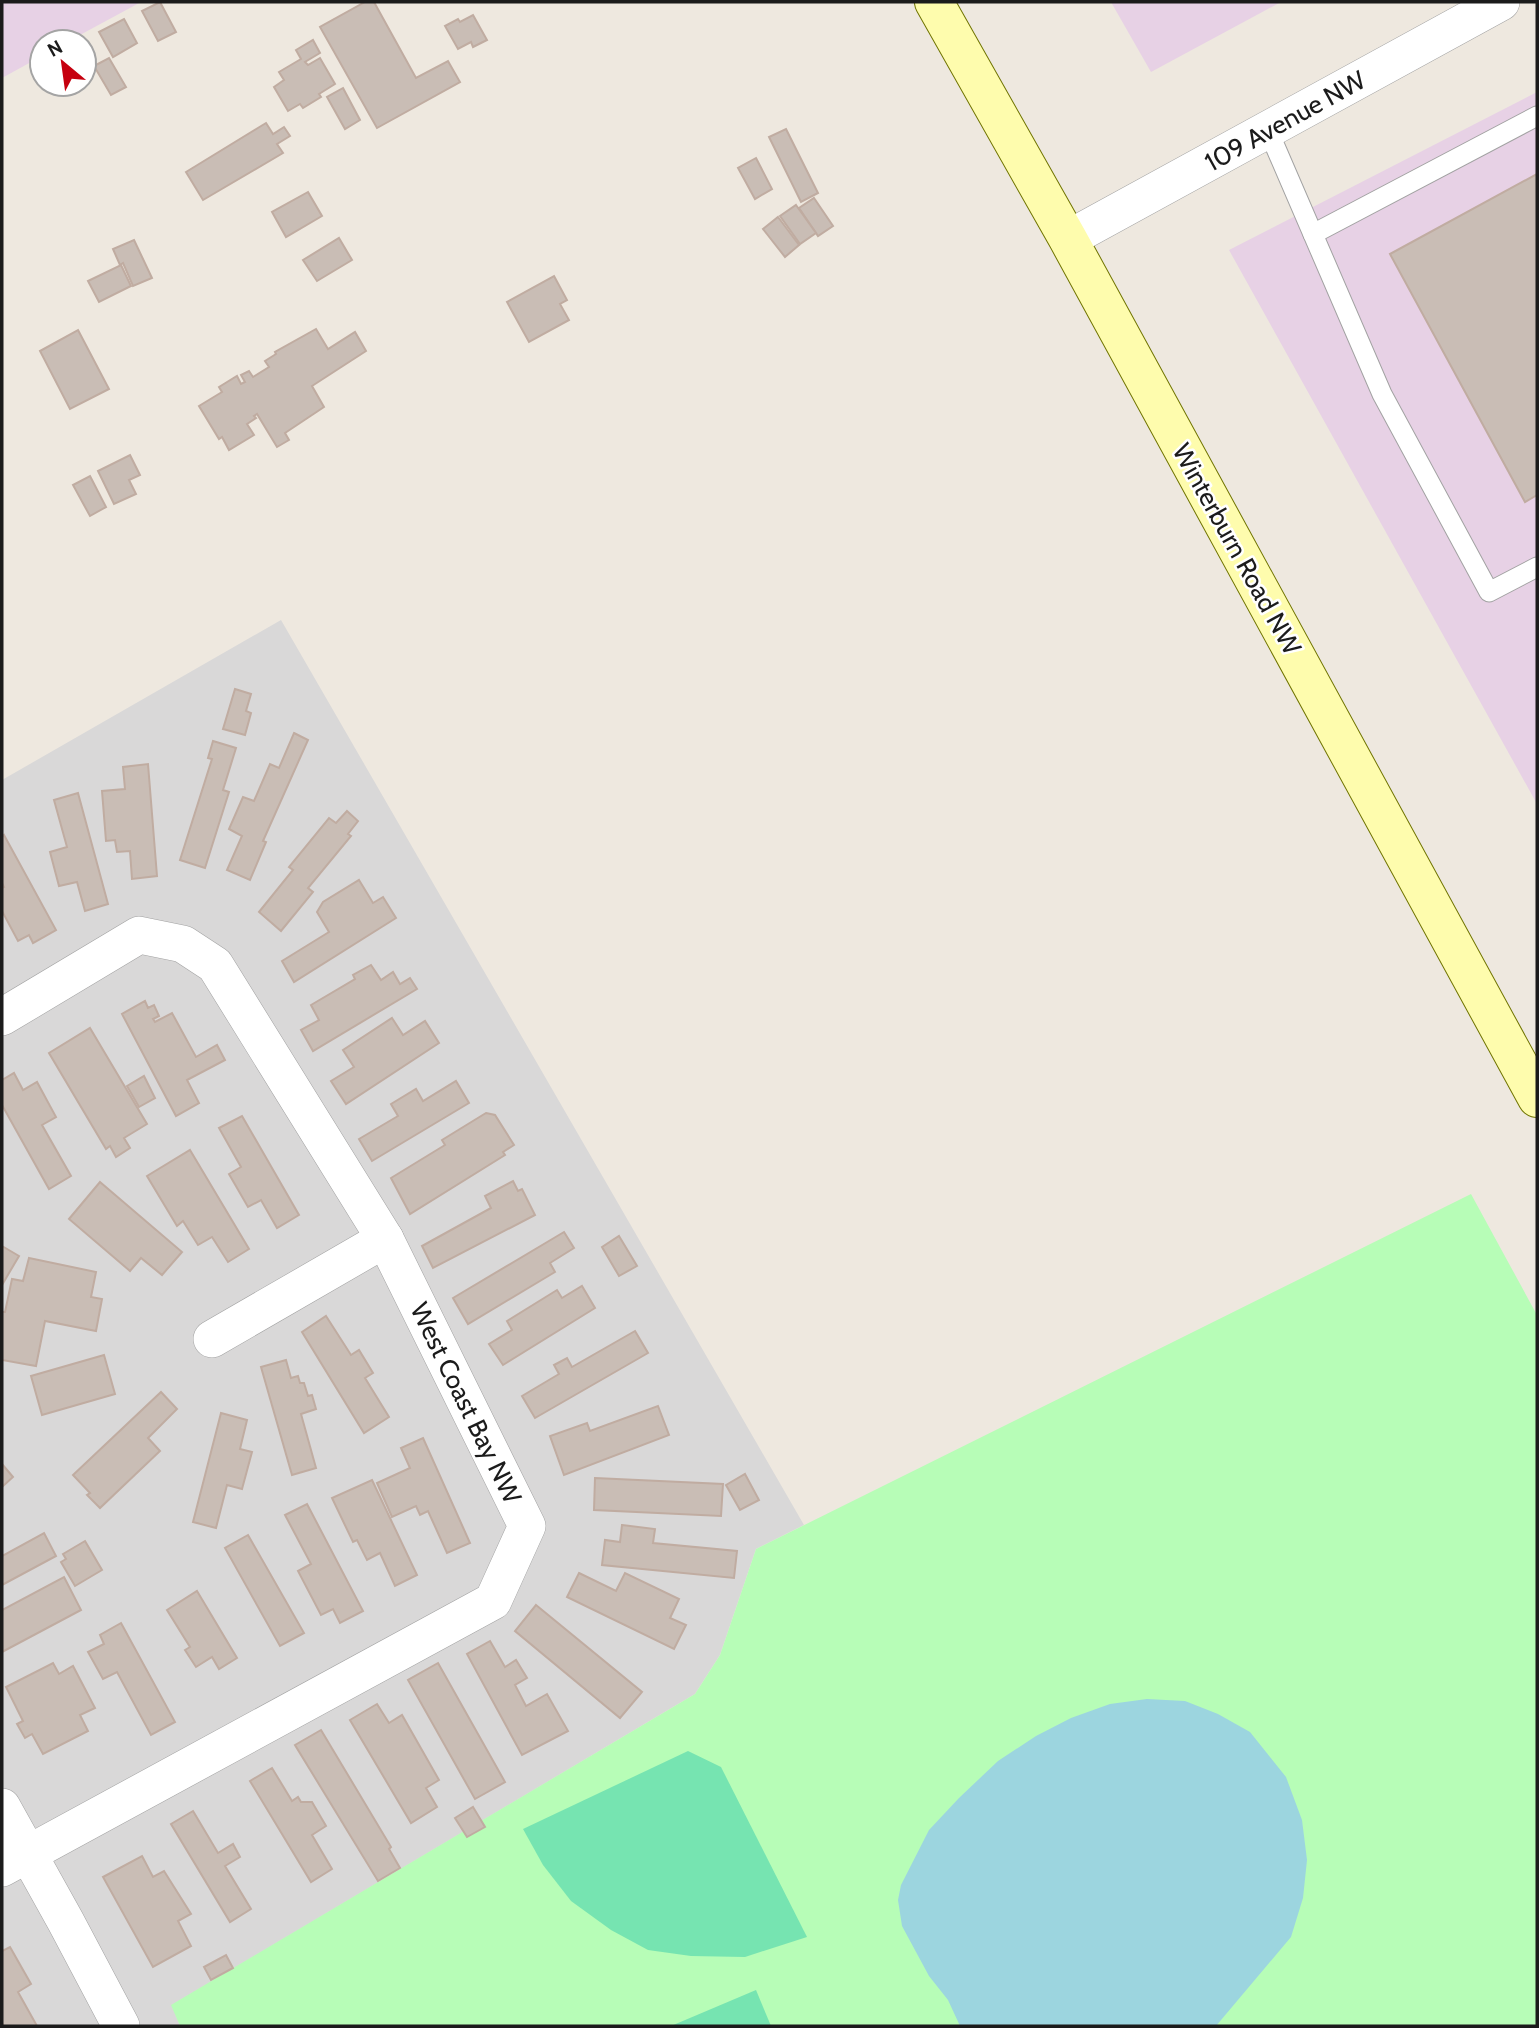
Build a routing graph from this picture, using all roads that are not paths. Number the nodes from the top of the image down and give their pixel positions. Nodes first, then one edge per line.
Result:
1 (934, 2) edge
2 (1501, 2) edge
3 (1537, 116) edge
4 (1268, 130) junction
5 (1313, 234) junction
6 (1068, 239) junction
7 (1537, 567) edge
8 (2, 1017) edge
9 (1537, 1098) edge
10 (385, 1239) junction
11 (212, 1339) dead end
12 (2, 1807) edge
13 (15, 1860) edge
14 (121, 2026) edge

1 - 6 main road, Winterburn Road NW
2 - 4 street, 109 Avenue NW
3 - 5 lane
4 - 5 lane
4 - 6 street, 109 Avenue NW
5 - 7 lane
6 - 9 main road, Winterburn Road NW
8 - 10 street, West Coast Bay NW
10 - 11 street
10 - 13 street, West Coast Bay NW
12 - 13 street
13 - 14 street

